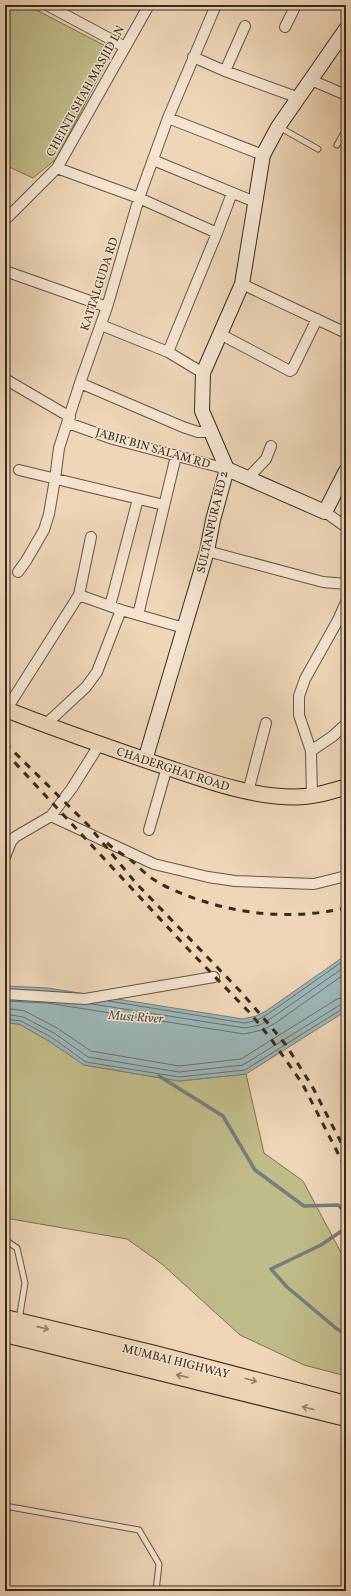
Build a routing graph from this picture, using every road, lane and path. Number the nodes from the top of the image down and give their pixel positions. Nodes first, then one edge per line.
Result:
1 (47, 5) edge
2 (149, 5) edge
3 (216, 5) edge
4 (296, 5) edge
5 (65, 9) edge
6 (245, 26) dead end
7 (285, 27) dead end
8 (346, 29) edge
9 (125, 47) junction
10 (193, 57) junction
11 (225, 71) junction
12 (311, 80) junction
13 (346, 95) edge
14 (299, 98) junction
15 (168, 118) junction
16 (278, 127) junction
17 (346, 129) edge
18 (337, 145) dead end
19 (318, 149) dead end
20 (263, 155) junction
21 (153, 160) junction
22 (57, 168) junction
23 (232, 193) junction
24 (139, 198) junction
25 (256, 202) junction
26 (5, 220) edge
27 (218, 233) junction
28 (5, 271) edge
29 (242, 284) junction
30 (107, 307) junction
31 (317, 319) junction
32 (101, 324) junction
33 (346, 333) edge
34 (220, 334) junction
35 (168, 352) junction
36 (203, 372) junction
37 (6, 383) edge
38 (80, 383) junction
39 (69, 420) junction
40 (210, 432) junction
41 (271, 446) dead end
42 (176, 456) junction
43 (226, 469) junction
44 (19, 470) dead end
45 (346, 472) edge
46 (248, 478) junction
47 (56, 479) junction
48 (138, 499) junction
49 (164, 505) junction
50 (325, 512) junction
51 (346, 527) edge
52 (91, 537) dead end
53 (207, 551) junction
54 (18, 572) dead end
55 (346, 584) edge
56 (79, 595) junction
57 (346, 602) edge
58 (110, 606) junction
59 (121, 610) junction
60 (138, 615) junction
61 (184, 628) junction
62 (6, 709) edge
63 (266, 723) dead end
64 (346, 724) edge
65 (45, 725) junction
66 (99, 745) junction
67 (311, 752) junction
68 (145, 760) junction
69 (167, 767) junction
70 (346, 787) edge
71 (248, 792) junction
72 (312, 796) junction
73 (51, 816) junction
74 (149, 830) dead end
75 (5, 857) edge
76 (346, 876) edge
77 (214, 977) dead end
78 (5, 994) edge
79 (5, 1240) edge
80 (10, 1325) edge
81 (346, 1405) edge
82 (346, 1417) edge
83 (5, 1506) edge
84 (156, 1591) edge

1 - 5 street
2 - 9 street, CHEINTI SHAH MASJID LN
3 - 10 street, KATTALGUDA RD
4 - 7 street
5 - 9 street
6 - 11 street
8 - 12 street, SULTANPURA RD 2
9 - 22 street, CHEINTI SHAH MASJID LN
10 - 11 street
10 - 15 street, KATTALGUDA RD
11 - 14 street
12 - 13 street
12 - 14 street, SULTANPURA RD 2
14 - 16 street, SULTANPURA RD 2
15 - 20 street
15 - 21 street, KATTALGUDA RD
16 - 19 lane
16 - 20 street, SULTANPURA RD 2
17 - 18 lane
20 - 25 street, SULTANPURA RD 2
21 - 23 street
21 - 24 street, KATTALGUDA RD
22 - 24 street
22 - 26 street, CHEINTI SHAH MASJID LN
23 - 25 street
23 - 27 street
24 - 27 street
24 - 30 street, KATTALGUDA RD
25 - 29 street, SULTANPURA RD 2
27 - 35 street
28 - 30 street
29 - 31 street
29 - 34 street, SULTANPURA RD 2
30 - 32 street, KATTALGUDA RD
31 - 33 street
31 - 34 street
32 - 35 street
32 - 38 street, KATTALGUDA RD
34 - 36 street, SULTANPURA RD 2
35 - 36 street
36 - 40 street, SULTANPURA RD 2
37 - 39 street, JABIR BIN SALAM RD
38 - 39 street, KATTALGUDA RD
38 - 40 street
39 - 42 street, JABIR BIN SALAM RD
39 - 47 street, KATTALGUDA RD
40 - 43 street, SULTANPURA RD 2
41 - 46 street
42 - 43 street, JABIR BIN SALAM RD
42 - 49 street
43 - 46 street, JABIR BIN SALAM RD
43 - 53 street, SULTANPURA RD 2
44 - 47 street
45 - 50 street
46 - 50 street, JABIR BIN SALAM RD
47 - 48 street
47 - 54 street, KATTALGUDA RD
48 - 49 street
48 - 58 street
49 - 60 street
50 - 51 street, JABIR BIN SALAM RD
52 - 56 street
53 - 55 street
53 - 61 street, SULTANPURA RD 2
56 - 58 street
56 - 62 street
57 - 67 street
58 - 59 street
59 - 60 street
59 - 65 street
60 - 61 street
61 - 68 street, SULTANPURA RD 2
62 - 65 main road, CHADERGHAT ROAD
63 - 71 street
64 - 67 street
65 - 66 main road, CHADERGHAT ROAD
66 - 68 main road, CHADERGHAT ROAD
66 - 73 street
67 - 72 street
68 - 69 main road, CHADERGHAT ROAD
69 - 71 main road, CHADERGHAT ROAD
69 - 74 street
70 - 72 main road, CHADERGHAT ROAD
71 - 72 main road, CHADERGHAT ROAD
73 - 75 street
73 - 76 street
77 - 78 street
79 - 80 lane
80 -> 81 highway, MUMBAI HIGHWAY
82 -> 80 highway, MUMBAI HIGHWAY
83 - 84 lane

